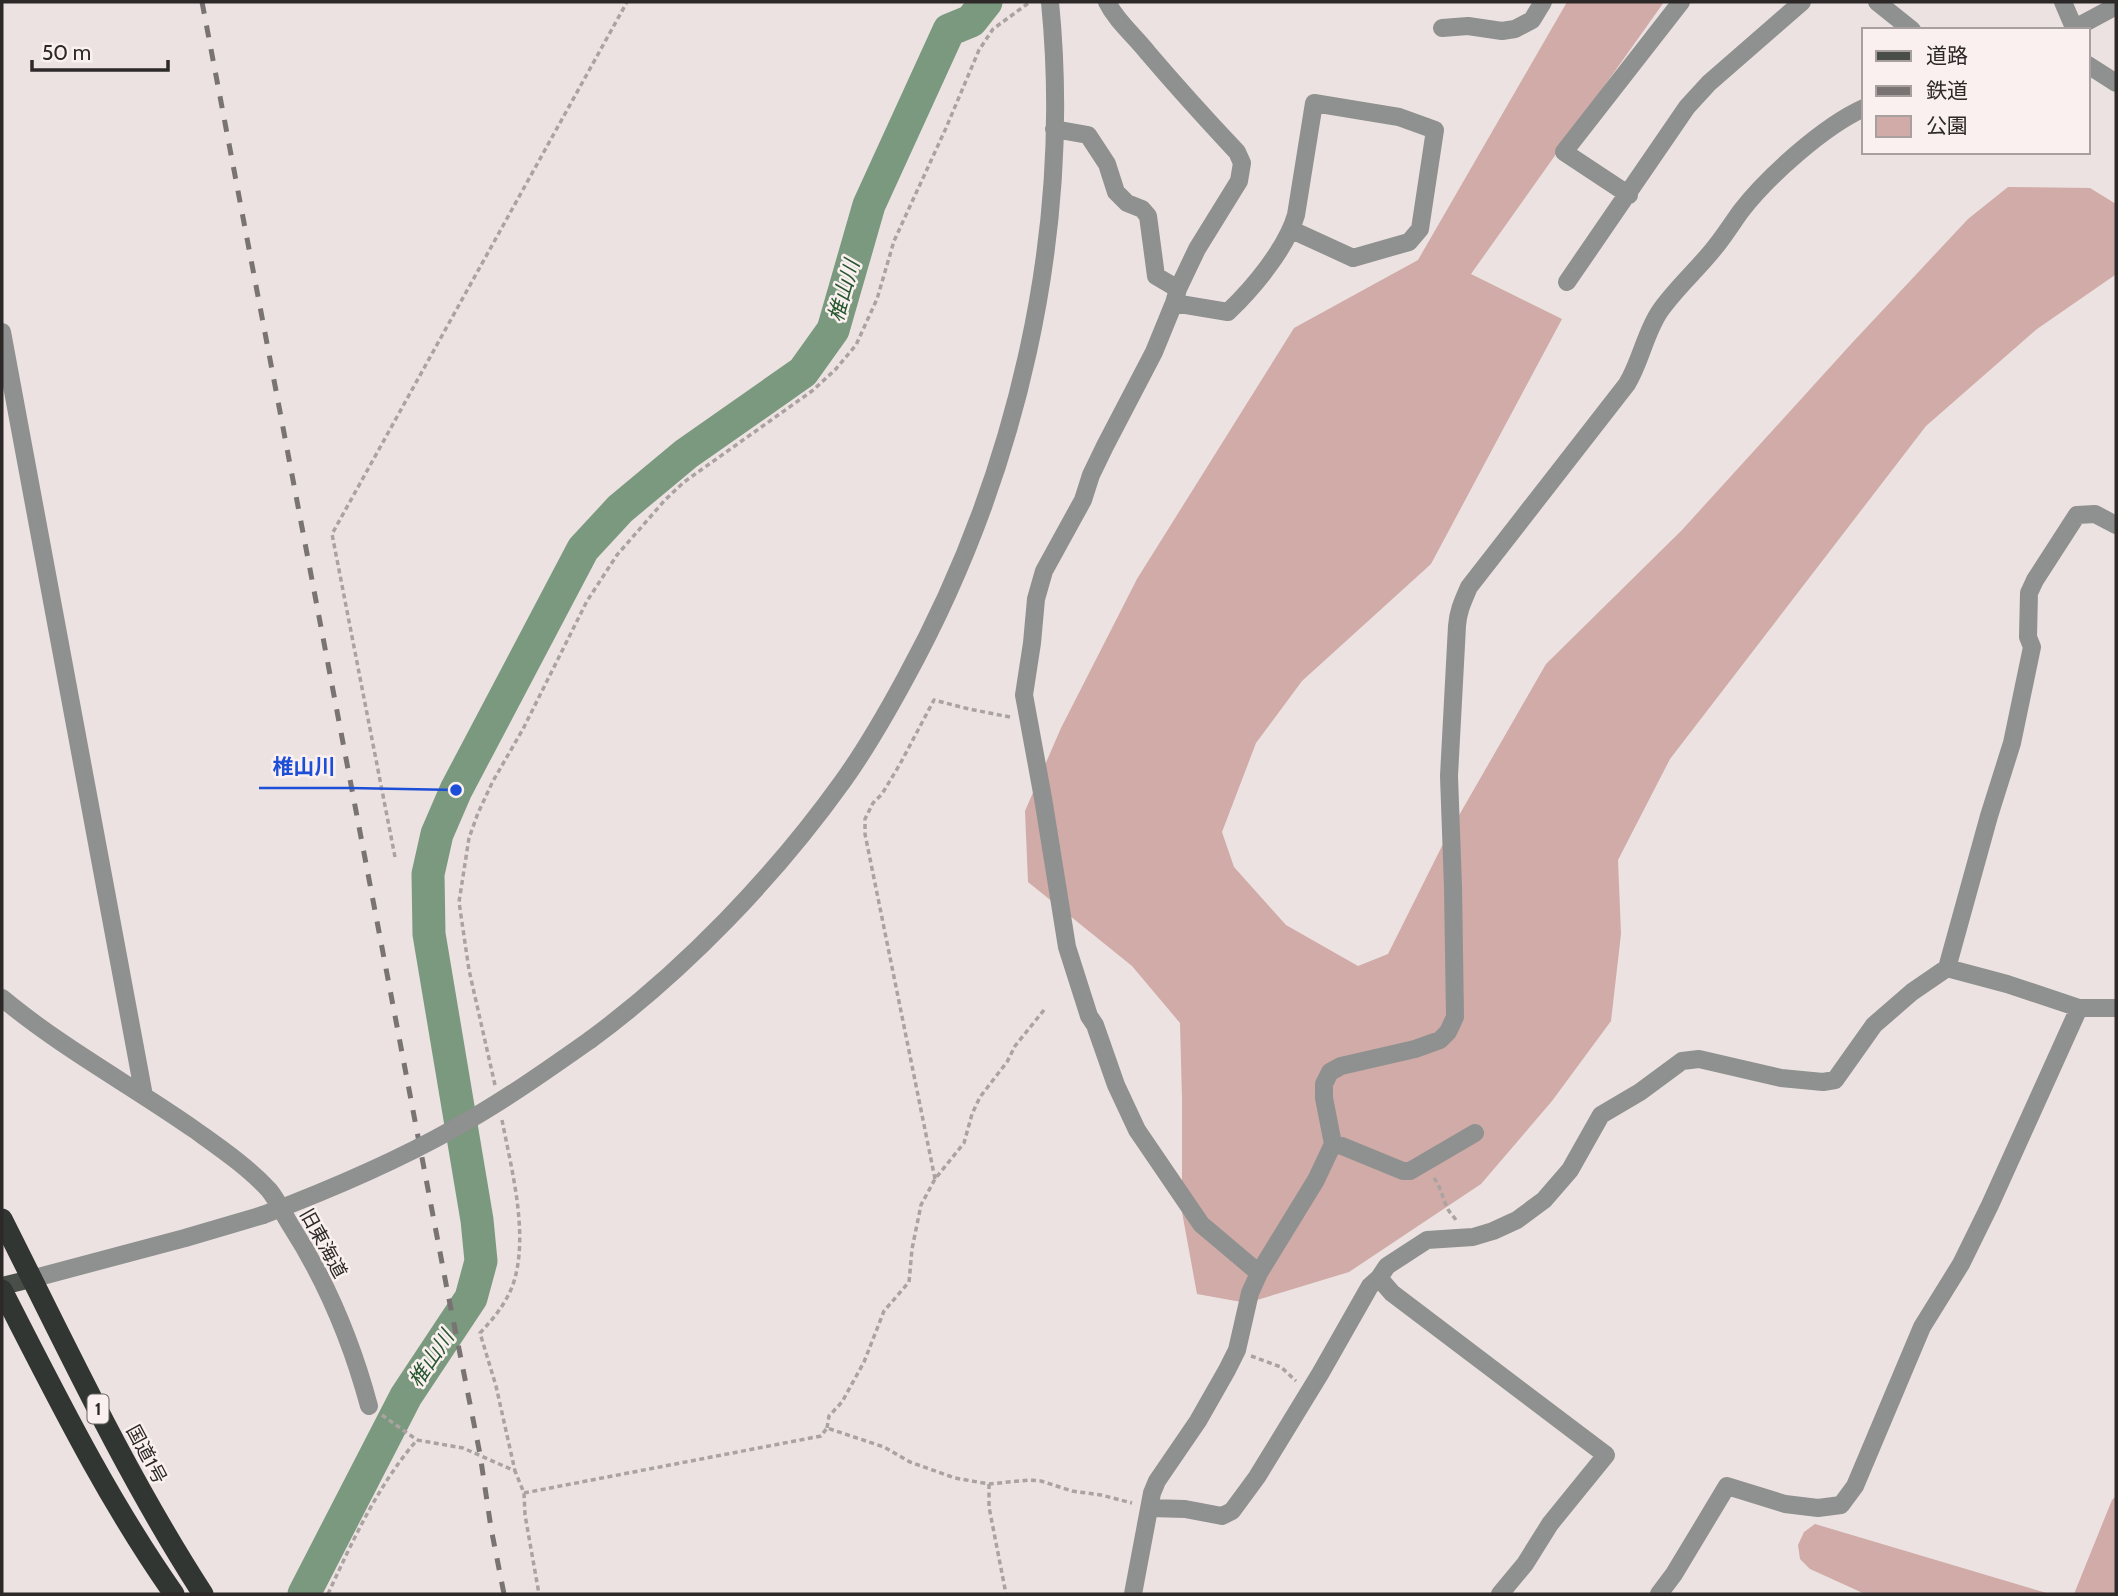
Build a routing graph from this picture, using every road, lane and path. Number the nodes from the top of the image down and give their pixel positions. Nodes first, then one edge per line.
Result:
1 (627, 2) edge
2 (1030, 2) edge
3 (1050, 2) edge
4 (1107, 2) edge
5 (1542, 2) edge
6 (1681, 2) edge
7 (1802, 2) edge
8 (1877, 2) edge
9 (2063, 2) edge
10 (2116, 6) edge
11 (1442, 28) dead end
12 (1910, 28) edge
13 (2075, 28) edge
14 (2077, 28) edge
15 (2090, 66) edge
16 (2116, 83) edge
17 (1862, 109) edge
18 (1054, 129) junction
19 (1629, 195) junction
20 (1292, 230) junction
21 (1567, 282) dead end
22 (1176, 296) junction
23 (2, 332) edge
24 (2116, 525) edge
25 (1029, 718) junction
26 (396, 857) dead end
27 (1947, 968) junction
28 (2, 998) edge
29 (2116, 1008) edge
30 (2079, 1009) junction
31 (1044, 1010) dead end
32 (495, 1087) dead end
33 (144, 1096) junction
34 (500, 1111) dead end
35 (1475, 1133) dead end
36 (1333, 1144) junction
37 (1421, 1166) junction
38 (935, 1179) junction
39 (2, 1219) edge
40 (1450, 1225) dead end
41 (1259, 1273) junction
42 (1379, 1278) junction
43 (31, 1279) junction
44 (2, 1288) edge
45 (1237, 1350) junction
46 (1320, 1374) junction
47 (369, 1406) joint
48 (827, 1428) junction
49 (417, 1440) junction
50 (515, 1471) junction
51 (989, 1484) junction
52 (524, 1493) junction
53 (1150, 1508) junction
54 (174, 1594) edge
55 (203, 1594) edge
56 (328, 1594) edge
57 (539, 1594) edge
58 (1006, 1594) edge
59 (1133, 1594) edge
60 (1500, 1594) edge
61 (1659, 1594) edge

1 - 26 path
2 - 32 path
3 - 18 street
4 - 22 street
5 - 11 street
6 - 19 street
7 - 19 street
8 - 12 street
9 - 13 street
10 - 14 street
15 - 16 street
17 - 36 street
18 - 22 street
18 - 43 street, bridge
19 - 21 street
20 - 20 street
20 - 22 street
22 - 25 street
23 - 33 street
24 - 27 street
25 - 38 path
25 - 41 street
27 - 30 street
27 - 42 street
28 - 33 street, 旧東海道
29 - 30 street
30 - 61 street
31 - 38 path
33 - 47 street, 旧東海道
34 - 50 path
35 - 37 street
36 - 37 street
36 - 41 street
37 - 40 path
38 - 48 path
39 - 43 highway, 国道1号 / 1
41 - 45 street
42 - 46 street
42 - 60 street
43 - 44 main road
43 - 55 highway, 国道1号 / 1
44 - 54 highway, 1
45 - 46 path
45 - 53 street
46 - 53 street
47 - 49 path
48 - 51 path
48 - 52 path
49 - 50 path
49 - 56 path
50 - 52 path
51 - 53 path
51 - 58 path
52 - 57 path
53 - 59 street

